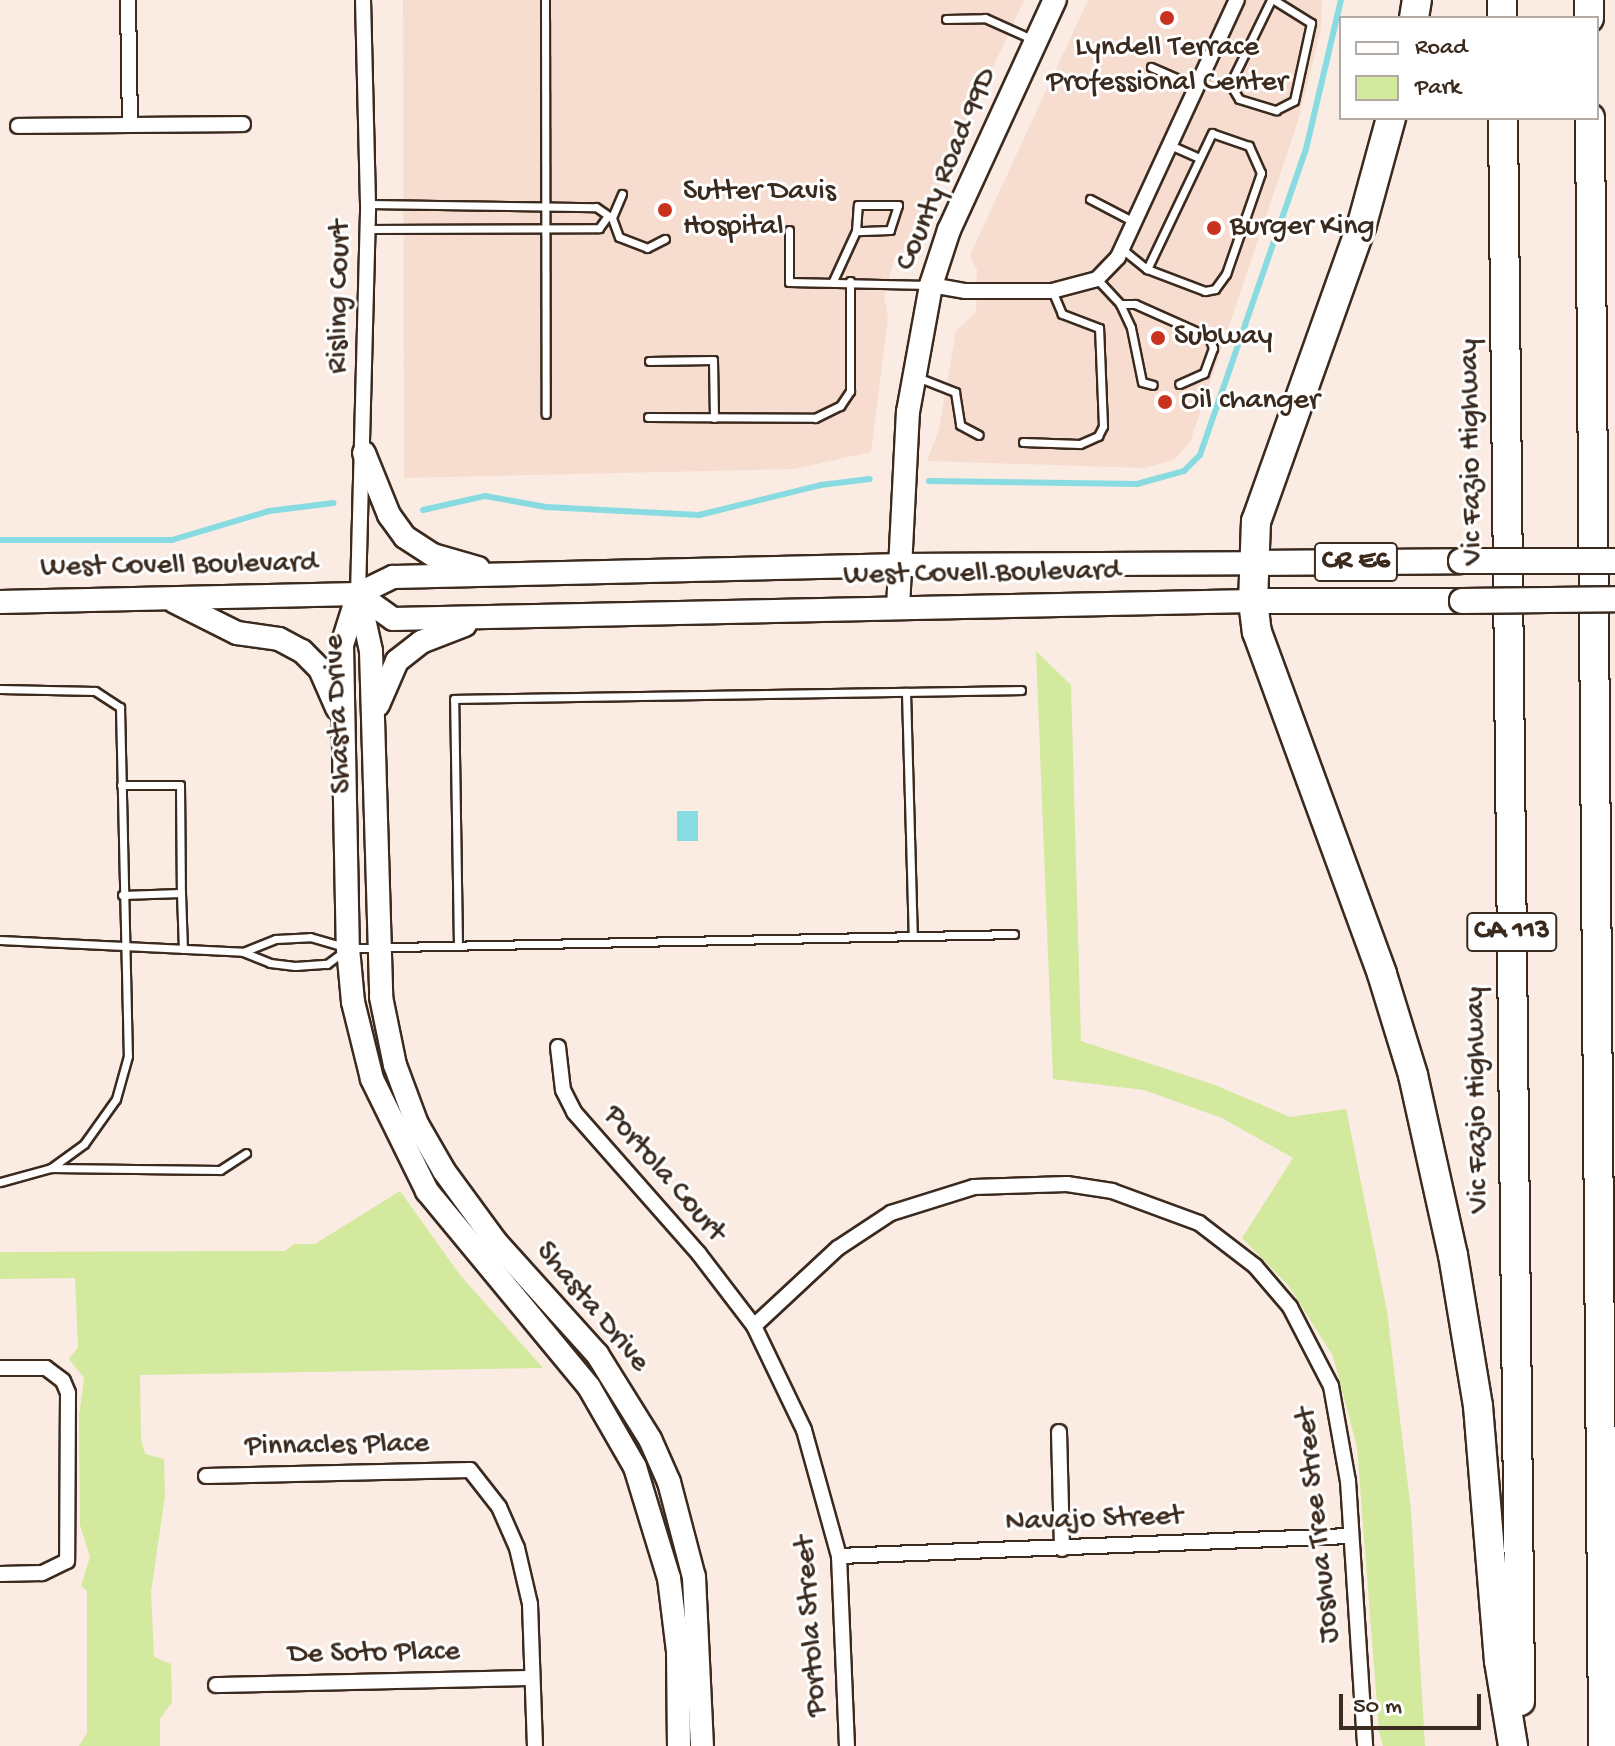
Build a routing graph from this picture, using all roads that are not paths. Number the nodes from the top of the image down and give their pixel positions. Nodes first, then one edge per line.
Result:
1 (128, 0) edge
2 (363, 0) edge
3 (545, 0) edge
4 (1055, 0) edge
5 (1237, 0) edge
6 (1273, 0) edge
7 (946, 19) dead end
8 (1036, 41) junction
9 (1151, 67) dead end
10 (1197, 87) junction
11 (1390, 120) edge
12 (1503, 120) edge
13 (1590, 120) edge
14 (243, 124) dead end
15 (130, 125) junction
16 (18, 126) dead end
17 (1170, 145) junction
18 (1199, 158) junction
19 (622, 194) dead end
20 (1090, 199) dead end
21 (368, 204) junction
22 (546, 205) junction
23 (610, 218) junction
24 (1134, 222) junction
25 (368, 229) junction
26 (546, 229) junction
27 (789, 230) dead end
28 (856, 231) junction
29 (665, 239) dead end
30 (1122, 249) junction
31 (1147, 269) junction
32 (1097, 279) junction
33 (833, 281) junction
34 (850, 281) junction
35 (931, 285) junction
36 (1052, 291) junction
37 (1120, 304) junction
38 (649, 361) dead end
39 (913, 376) junction
40 (1179, 384) dead end
41 (1153, 385) dead end
42 (546, 414) dead end
43 (648, 417) dead end
44 (714, 418) junction
45 (979, 435) dead end
46 (1023, 442) dead end
47 (364, 453) junction
48 (1615, 561) edge
49 (1252, 563) junction
50 (898, 565) junction
51 (495, 574) junction
52 (358, 594) junction
53 (1615, 599) edge
54 (171, 600) junction
55 (1253, 601) junction
56 (0, 602) edge
57 (898, 608) junction
58 (491, 618) junction
59 (0, 689) edge
60 (1021, 690) dead end
61 (906, 692) junction
62 (342, 720) junction
63 (373, 725) junction
64 (121, 785) junction
65 (181, 893) junction
66 (122, 895) junction
67 (1014, 934) dead end
68 (913, 936) junction
69 (0, 940) edge
70 (458, 945) junction
71 (125, 948) junction
72 (348, 948) junction
73 (378, 948) junction
74 (183, 949) junction
75 (243, 952) junction
76 (558, 1047) dead end
77 (246, 1153) dead end
78 (51, 1168) junction
79 (0, 1182) edge
80 (754, 1326) junction
81 (4, 1368) edge
82 (1059, 1432) dead end
83 (206, 1476) dead end
84 (1351, 1536) junction
85 (1062, 1549) junction
86 (839, 1556) junction
87 (0, 1574) edge
88 (1615, 1671) edge
89 (532, 1678) junction
90 (216, 1685) dead end
91 (535, 1746) edge
92 (679, 1746) edge
93 (702, 1746) edge
94 (847, 1746) edge
95 (1365, 1746) edge
96 (1513, 1746) edge
97 (1520, 1746) edge
98 (1603, 1746) edge

1 - 15 street
2 - 21 street, Risling Court
3 - 22 lane
4 - 8 street, County Road 99D
5 - 10 street
6 - 6 lane
7 - 8 lane
8 - 35 street, County Road 99D
9 - 10 lane
10 - 17 street
11 - 49 highway
12 - 97 highway, Vic Fazio Highway / CA 113
13 - 98 highway, CA 113
14 - 15 street
15 - 16 street
17 - 18 lane
17 - 24 street
18 - 31 lane
18 - 31 lane
19 - 23 lane
20 - 24 lane
21 - 22 lane
21 - 25 street, Risling Court
22 - 23 lane
22 - 26 lane
23 - 26 lane
23 - 29 lane
24 - 30 street
25 - 26 lane
25 - 47 street, Risling Court
26 - 42 lane
27 - 33 lane
28 - 28 lane
28 - 33 lane
30 - 31 lane
30 - 32 street
32 - 36 street
32 - 37 lane
33 - 34 lane
34 - 35 lane
34 - 44 lane
35 - 36 street
35 - 39 street, County Road 99D
36 - 46 lane
37 - 40 lane
37 - 41 lane
38 - 44 lane
39 - 45 lane
39 - 50 street, County Road 99D
43 - 44 lane
47 - 51 street
47 - 52 street, Risling Court
48 - 49 main road, West Covell Boulevard / CR E6, bridge
49 - 50 street, West Covell Boulevard / CR E6
49 - 55 highway
50 - 51 street, West Covell Boulevard / CR E6
50 - 57 street, County Road 99D
51 - 52 street, West Covell Boulevard / CR E6
52 - 54 street, West Covell Boulevard / CR E6
52 - 58 street, West Covell Boulevard / CR E6
52 - 62 street, Shasta Drive
52 - 63 street, Shasta Drive
53 - 55 main road, West Covell Boulevard / CR E6, bridge
54 - 56 street, West Covell Boulevard / CR E6
54 - 62 street
55 - 57 street, West Covell Boulevard / CR E6
55 - 96 highway
57 - 58 street, West Covell Boulevard / CR E6
58 - 63 street
59 - 64 lane
60 - 61 lane
61 - 68 lane
61 - 70 lane
62 - 72 street, Shasta Drive
63 - 73 street, Shasta Drive
64 - 65 lane
64 - 66 lane
65 - 66 lane
65 - 74 lane
66 - 71 lane
67 - 68 lane
68 - 70 lane
69 - 71 lane
70 - 73 lane
71 - 74 lane
71 - 78 lane
72 - 73 lane
72 - 75 lane
72 - 75 lane
72 - 92 street, Shasta Drive
73 - 93 street, Shasta Drive
74 - 75 lane
76 - 80 street, Portola Court
77 - 78 lane
78 - 79 lane
80 - 84 street, Joshua Tree Street
80 - 86 street, Portola Street
81 - 87 street
82 - 85 street
83 - 89 street, Pinnacles Place
84 - 85 street, Navajo Street
84 - 95 street, Joshua Tree Street
85 - 86 street, Navajo Street
86 - 94 street, Portola Street
88 - 98 highway
89 - 90 street, De Soto Place
89 - 91 street

